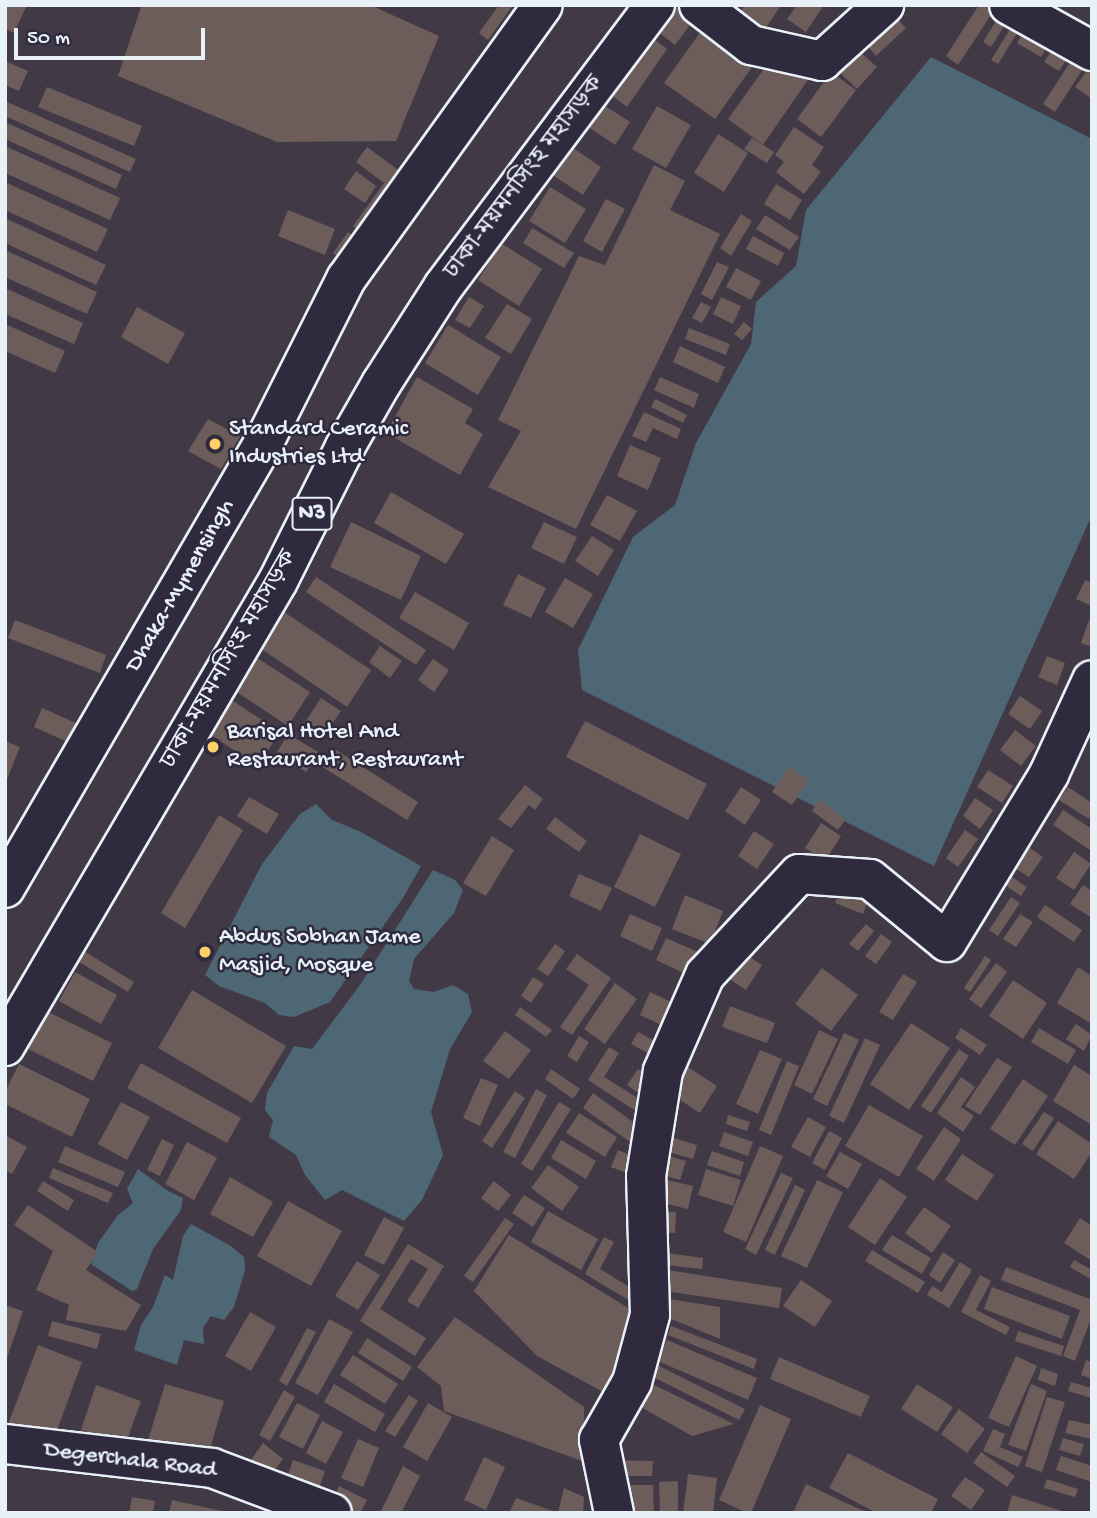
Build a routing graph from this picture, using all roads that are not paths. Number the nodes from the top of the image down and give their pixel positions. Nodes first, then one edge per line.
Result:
1 (543, 5) edge
2 (655, 5) edge
3 (699, 5) edge
4 (884, 5) edge
5 (1009, 5) edge
6 (1092, 51) edge
7 (1092, 680) edge
8 (5, 888) edge
9 (5, 1046) edge
10 (5, 1444) edge
11 (332, 1513) edge
12 (614, 1513) edge

1 - 8 main road, Dhaka-Mymensingh
2 - 9 main road, ঢাকা-ময়মনসিংহ মহাসড়ক / N3
3 - 4 main road
5 - 6 main road
7 - 12 main road
10 - 11 main road, Degerchala Road

